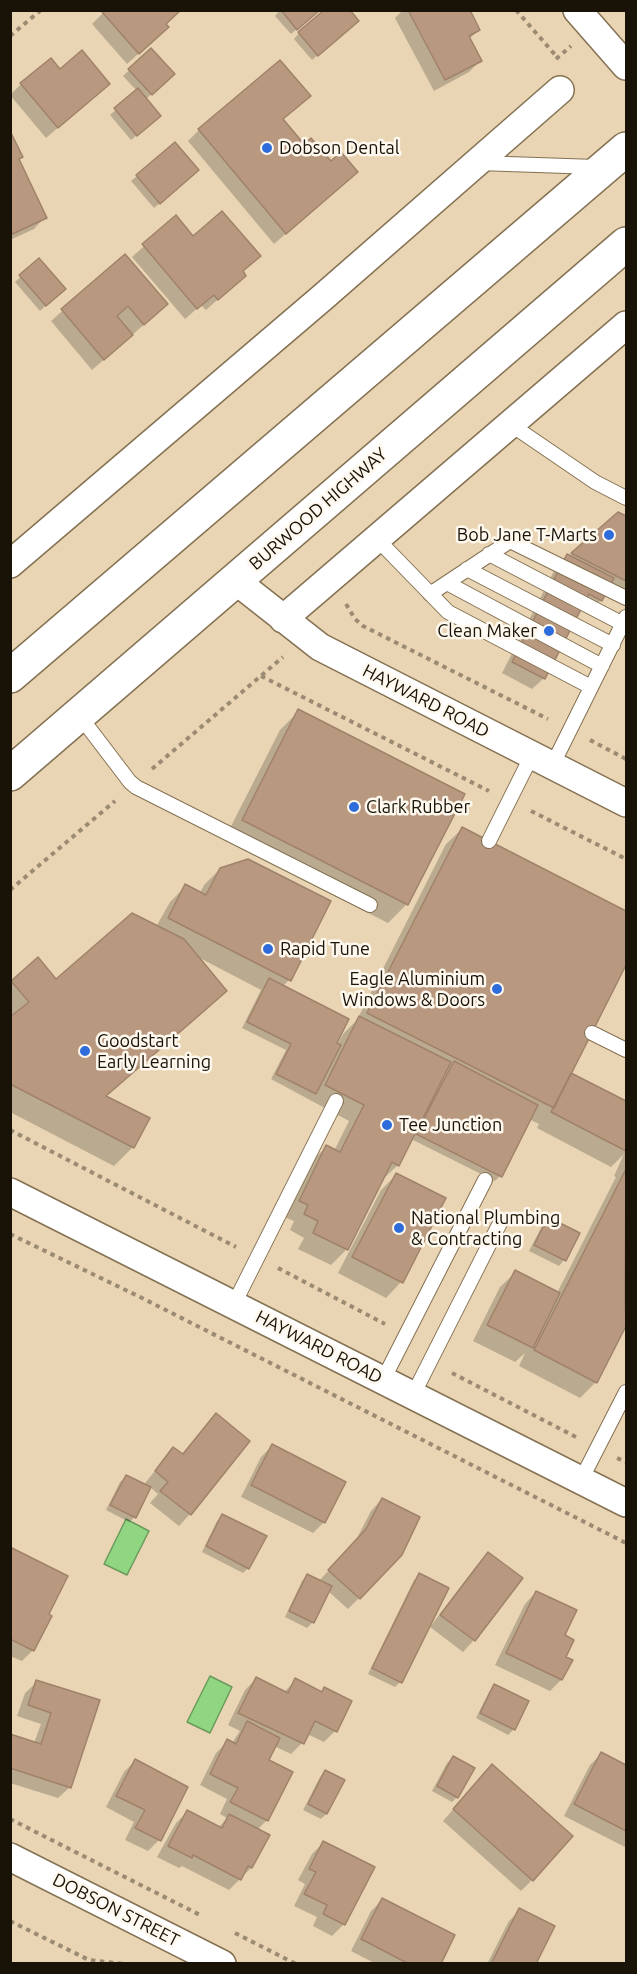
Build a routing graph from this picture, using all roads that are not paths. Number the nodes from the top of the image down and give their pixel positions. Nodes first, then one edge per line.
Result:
1 (577, 10) edge
2 (627, 66) edge
3 (560, 90) dead end
4 (616, 158) edge
5 (476, 163) junction
6 (627, 244) edge
7 (627, 325) edge
8 (510, 424) junction
9 (627, 498) edge
10 (377, 539) junction
11 (489, 554) junction
12 (10, 564) edge
13 (467, 569) junction
14 (236, 581) junction
15 (447, 583) junction
16 (430, 594) junction
17 (627, 598) edge
18 (283, 619) junction
19 (625, 620) edge
20 (613, 645) junction
21 (602, 666) junction
22 (10, 676) edge
23 (591, 687) junction
24 (80, 716) junction
25 (542, 760) junction
26 (10, 774) edge
27 (627, 803) edge
28 (489, 841) dead end
29 (370, 905) dead end
30 (592, 1033) dead end
31 (627, 1050) edge
32 (336, 1101) dead end
33 (485, 1180) dead end
34 (10, 1192) edge
35 (500, 1223) dead end
36 (234, 1304) junction
37 (383, 1380) junction
38 (627, 1392) edge
39 (413, 1395) junction
40 (581, 1480) junction
41 (627, 1503) edge
42 (10, 1857) edge
43 (222, 1964) edge

1 - 2 street
3 - 5 street
4 - 5 lane
4 - 22 highway
5 - 12 street
6 - 14 highway, BURWOOD HIGHWAY
7 - 8 street
8 - 9 lane
8 - 10 street
10 - 16 lane
10 - 18 street
11 - 13 lane
11 - 17 lane
11 - 19 lane
13 - 15 lane
13 - 20 lane
14 - 18 street, HAYWARD ROAD
14 - 24 highway, BURWOOD HIGHWAY
15 - 16 lane
15 - 21 lane
16 - 23 lane
18 - 25 street, HAYWARD ROAD
19 - 20 lane
20 - 21 lane
21 - 23 lane
23 - 25 lane
24 - 26 highway, BURWOOD HIGHWAY
24 - 29 lane
25 - 27 street, HAYWARD ROAD
25 - 28 lane
30 - 31 lane
32 - 36 lane
33 - 37 lane
34 - 36 street, HAYWARD ROAD
35 - 39 lane
36 - 37 street, HAYWARD ROAD
37 - 39 street, HAYWARD ROAD
38 - 40 lane
39 - 40 street, HAYWARD ROAD
40 - 41 street, HAYWARD ROAD
42 - 43 street, DOBSON STREET

